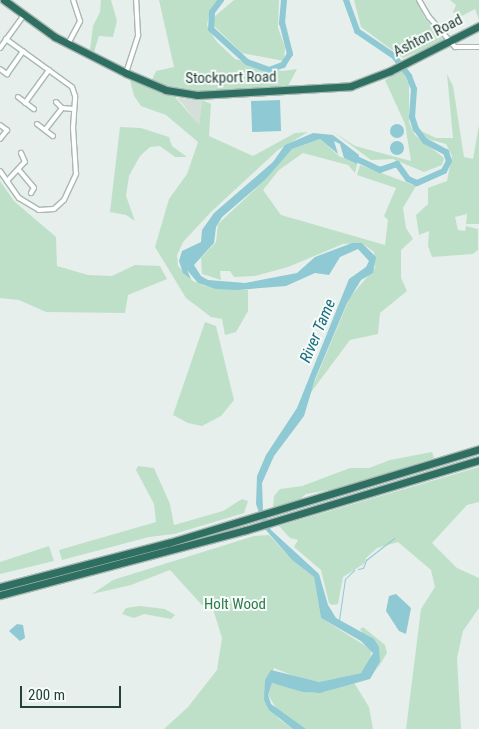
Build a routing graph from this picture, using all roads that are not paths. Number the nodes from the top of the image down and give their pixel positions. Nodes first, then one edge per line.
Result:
1 (4, 0) edge
2 (72, 0) edge
3 (136, 0) edge
4 (419, 0) edge
5 (24, 14) junction
6 (479, 26) edge
7 (6, 39) junction
8 (450, 41) junction
9 (68, 44) junction
10 (479, 47) edge
11 (0, 48) edge
12 (23, 51) junction
13 (0, 69) edge
14 (49, 70) junction
15 (390, 71) joint
16 (126, 73) junction
17 (18, 97) dead end
18 (26, 102) junction
19 (56, 102) dead end
20 (62, 108) junction
21 (34, 109) dead end
22 (74, 109) junction
23 (37, 124) dead end
24 (0, 125) edge
25 (45, 130) junction
26 (53, 136) dead end
27 (0, 139) edge
28 (21, 153) dead end
29 (19, 170) junction
30 (0, 171) edge
31 (7, 181) junction
32 (31, 193) dead end
33 (479, 449) edge
34 (479, 460) edge
35 (0, 588) edge
36 (0, 595) edge

1 - 5 highway, Stockport Road
2 - 9 street
3 - 16 street
4 - 8 street
5 - 7 street
5 - 9 highway, Stockport Road
6 - 8 highway, Ashton Road
7 - 11 street
7 - 12 street
8 - 10 street
8 - 15 highway, Ashton Road
9 - 16 highway, Stockport Road
12 - 13 street
12 - 14 street
14 - 18 street
14 - 22 street
15 - 16 highway, Stockport Road
17 - 18 street
18 - 21 street
19 - 20 street
20 - 22 street
20 - 25 street
22 - 31 street
23 - 25 street
24 - 27 street
25 - 26 street
28 - 29 street
29 - 31 street
29 - 32 street
30 - 31 street
33 - 35 highway
34 - 36 highway

